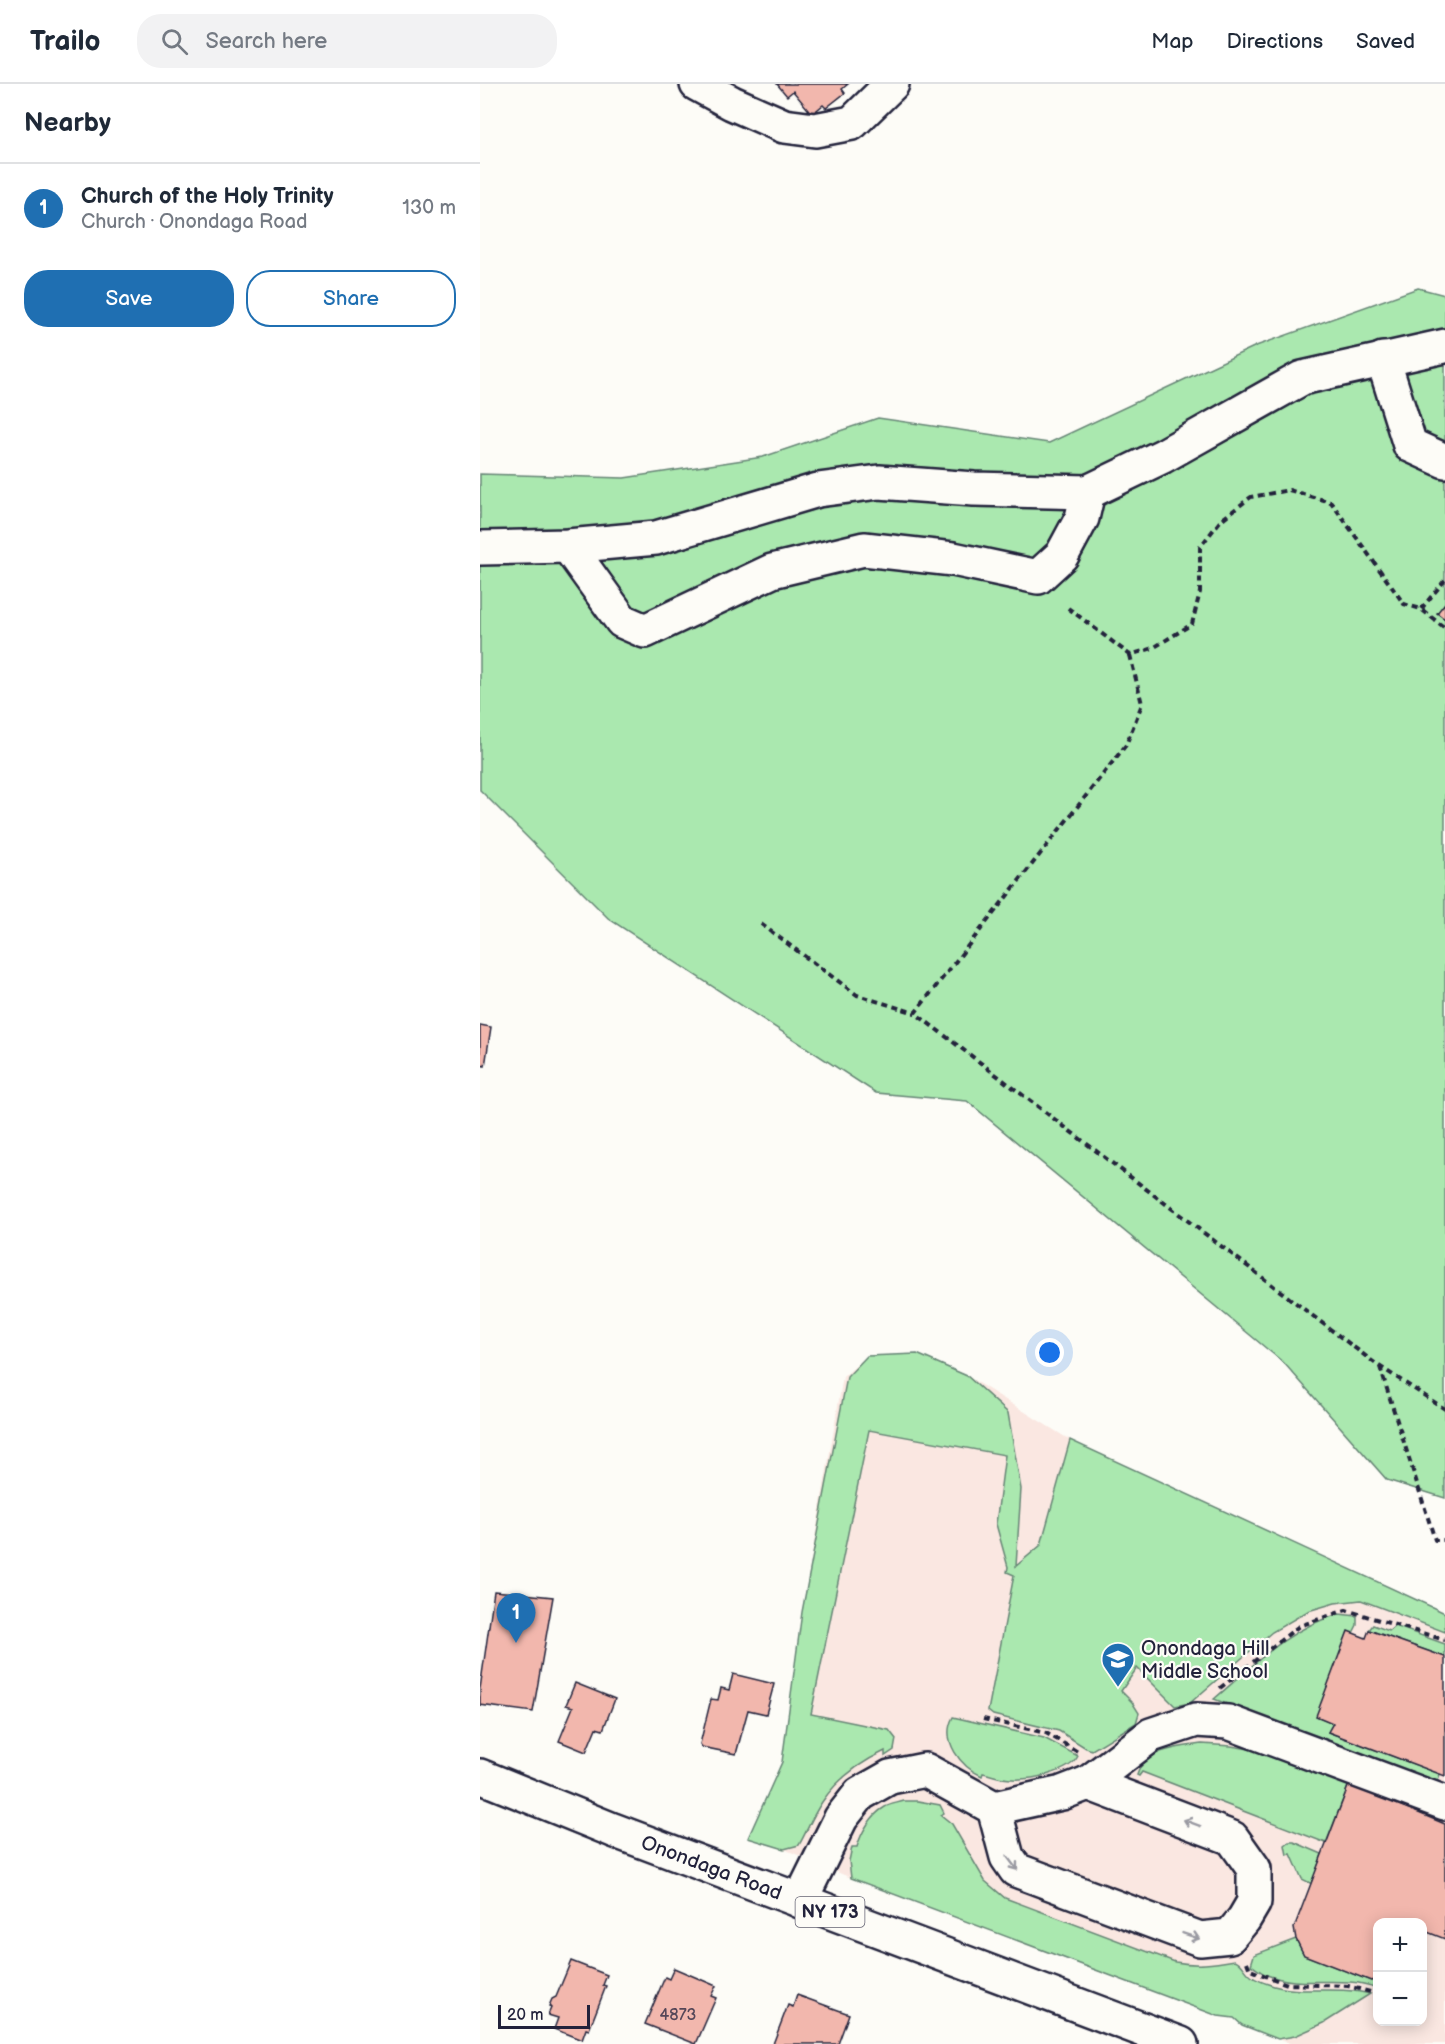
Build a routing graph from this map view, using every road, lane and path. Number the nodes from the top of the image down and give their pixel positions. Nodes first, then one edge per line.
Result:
1 (696, 84) edge
2 (892, 84) edge
3 (1445, 346) edge
4 (1383, 358) junction
5 (1445, 461) edge
6 (1088, 492) junction
7 (568, 546) junction
8 (480, 548) edge
9 (1445, 580) edge
10 (1068, 608) dead end
11 (1421, 609) junction
12 (1445, 628) edge
13 (1130, 655) junction
14 (761, 924) dead end
15 (915, 1013) junction
16 (1380, 1367) junction
17 (1445, 1409) edge
18 (1445, 1540) edge
19 (1445, 1640) edge
20 (984, 1719) dead end
21 (1196, 1720) junction
22 (1087, 1770) junction
23 (480, 1776) edge
24 (1445, 1803) edge
25 (994, 1808) junction
26 (800, 1901) junction
27 (1244, 1955) dead end
28 (1373, 1993) edge
29 (1181, 2044) edge

1 - 2 main road
3 - 4 main road
4 - 5 main road
4 - 6 main road
6 - 7 main road
6 - 7 main road
7 - 8 main road
9 - 11 path
10 - 13 path
11 - 12 path
11 - 13 path
13 - 15 path
14 - 15 path
15 - 16 path
16 - 17 path
16 - 18 path
19 - 21 path
20 - 22 path
21 - 22 main road
21 - 24 main road
22 - 25 main road
25 -> 22 main road
23 - 26 main road, Onondaga Road / NY 173
25 - 26 main road
26 - 29 main road, Onondaga Road / NY 173
27 - 28 path

